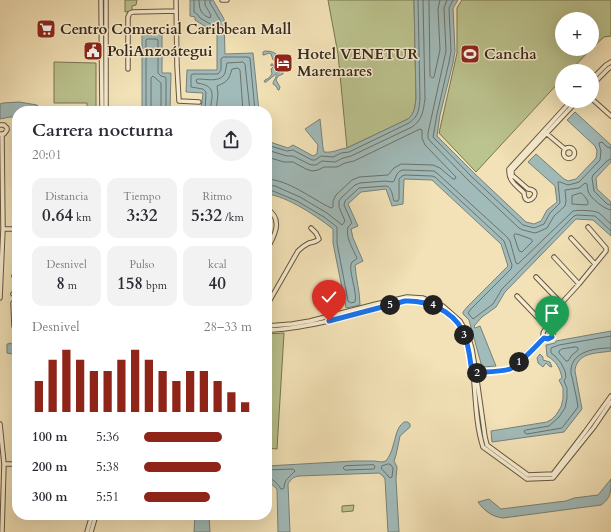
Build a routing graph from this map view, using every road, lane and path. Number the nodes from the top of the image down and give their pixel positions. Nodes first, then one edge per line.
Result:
1 (101, 0) edge
2 (106, 0) edge
3 (176, 0) edge
4 (222, 0) edge
5 (227, 0) edge
6 (176, 11) junction
7 (611, 62) edge
8 (611, 67) edge
9 (128, 69) dead end
10 (599, 72) edge
11 (599, 78) edge
12 (199, 102) dead end
13 (599, 105) edge
14 (102, 106) edge
15 (106, 106) edge
16 (564, 108) edge
17 (571, 108) edge
18 (559, 113) junction
19 (611, 116) edge
20 (563, 117) junction
21 (0, 125) edge
22 (543, 130) junction
23 (1, 134) edge
24 (547, 134) junction
25 (565, 149) dead end
26 (528, 150) junction
27 (528, 189) junction
28 (524, 193) junction
29 (272, 212) edge
30 (588, 227) dead end
31 (311, 228) dead end
32 (3, 229) junction
33 (12, 229) edge
34 (571, 238) dead end
35 (272, 242) edge
36 (554, 257) dead end
37 (595, 264) junction
38 (536, 277) dead end
39 (579, 284) junction
40 (518, 296) dead end
41 (272, 297) edge
42 (0, 298) edge
43 (405, 299) junction
44 (561, 303) junction
45 (546, 320) junction
46 (272, 326) edge
47 (547, 329) junction
48 (272, 330) edge
49 (544, 338) junction
50 (474, 373) junction
51 (611, 396) edge
52 (611, 402) edge
53 (0, 424) edge
54 (580, 442) junction
55 (4, 464) junction
56 (12, 464) edge
57 (91, 520) edge
58 (95, 520) edge
59 (2, 532) edge
60 (87, 532) edge
61 (91, 532) edge

1 - 14 street
2 - 15 street
3 - 6 street
4 - 5 street
6 - 9 street
6 - 12 street
7 - 10 street
8 - 11 street
13 - 19 street
16 - 18 street
17 - 20 street
18 - 20 street
18 - 22 street
20 - 24 street
21 - 23 street
22 - 24 street
22 - 26 street
23 - 32 street
24 - 25 street
24 - 26 street
26 - 27 street
26 - 28 street
27 - 28 street
27 - 28 street
29 - 35 street
30 - 37 street
31 - 41 street
32 - 33 street
32 - 42 street
34 - 37 street
36 - 39 street
37 - 39 street
38 - 44 street
39 - 44 street
40 - 45 street
43 - 46 street
43 - 48 street
43 - 50 street
44 - 45 street
45 - 47 street
47 - 49 street
47 - 49 street
49 - 50 street
50 - 54 street
51 - 54 street
52 - 54 street
53 - 55 street
55 - 56 street
55 - 59 street
57 - 60 street
58 - 61 street

